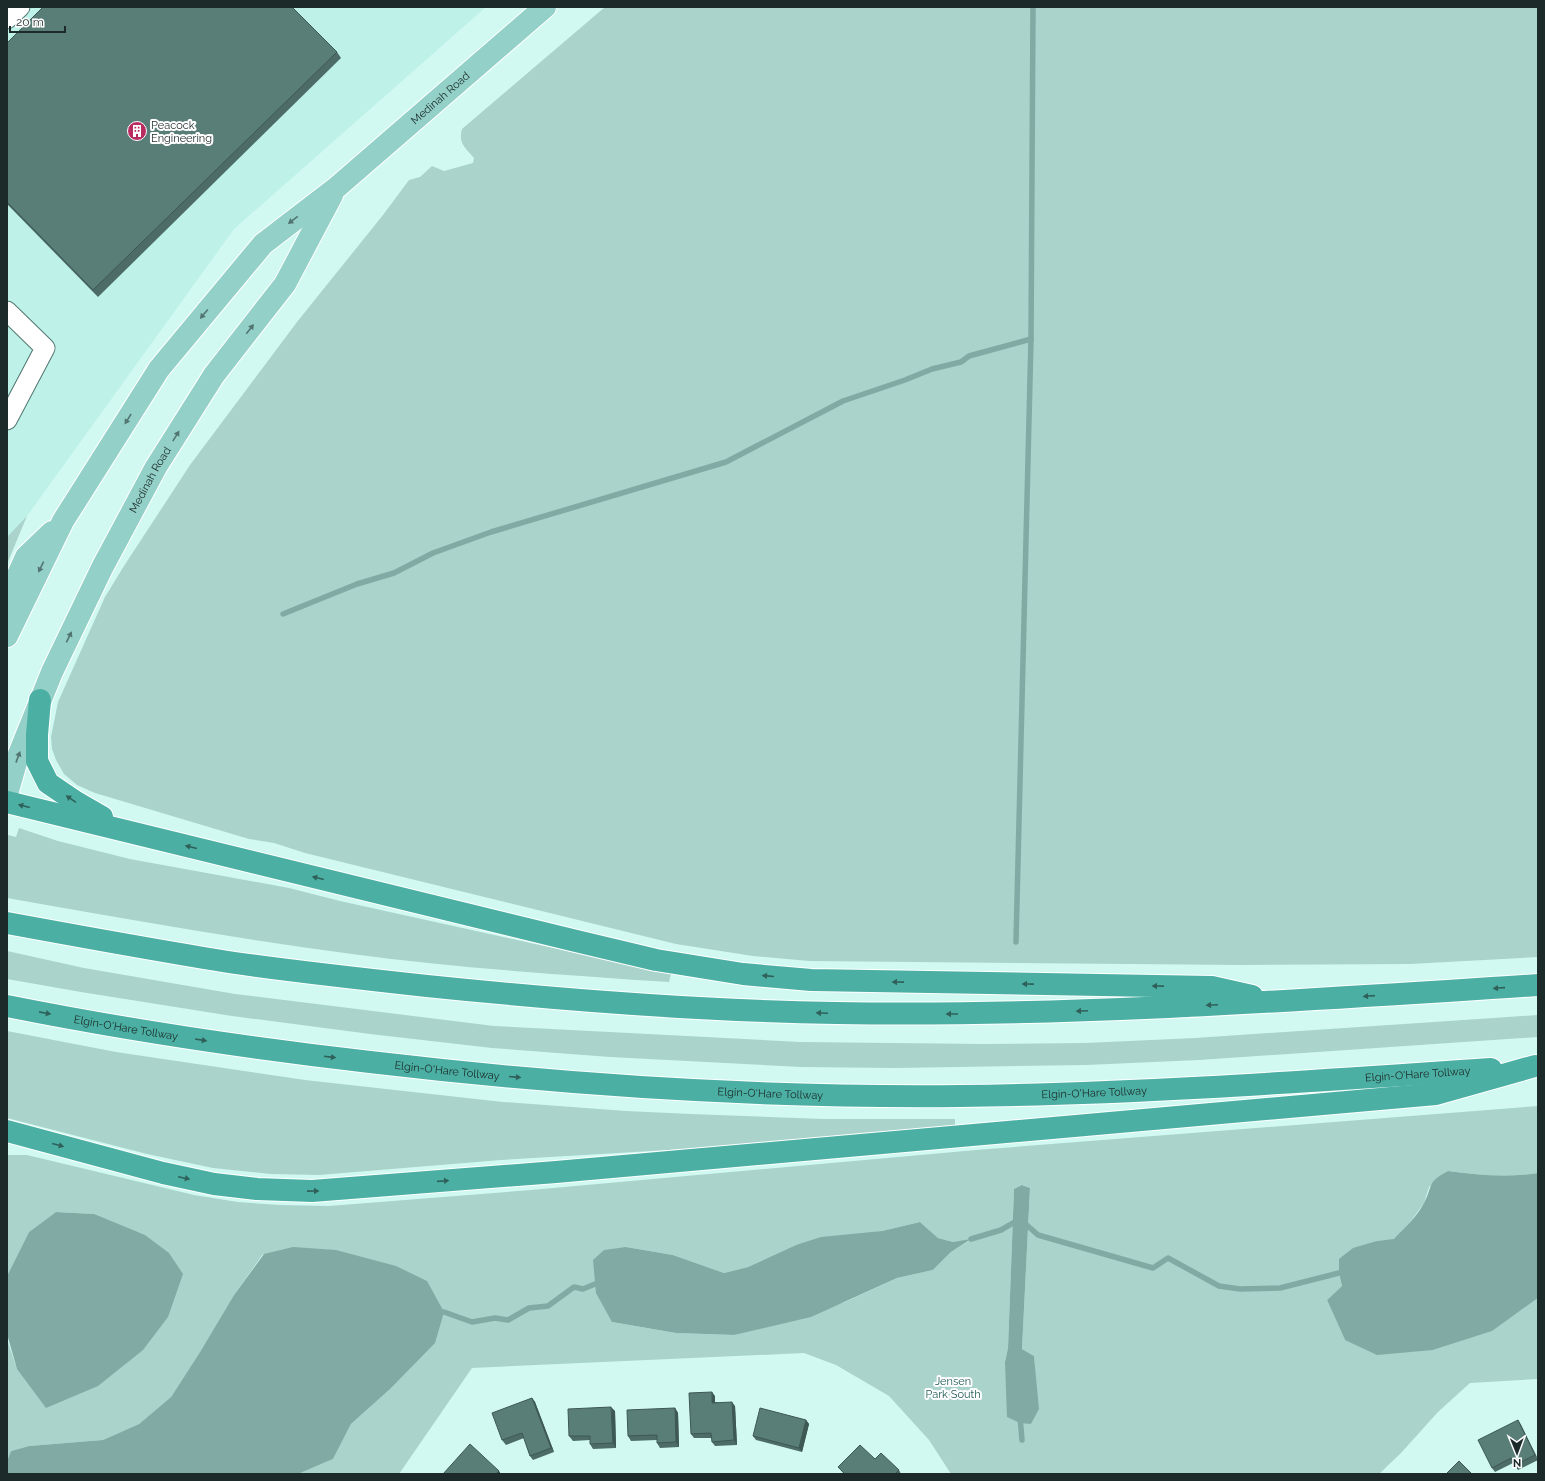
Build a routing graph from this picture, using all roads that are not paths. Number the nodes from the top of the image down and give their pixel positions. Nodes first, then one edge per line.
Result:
1 (20, 7) edge
2 (545, 7) edge
3 (7, 19) edge
4 (336, 188) junction
5 (7, 311) edge
6 (7, 420) edge
7 (63, 521) junction
8 (7, 599) edge
9 (7, 636) edge
10 (40, 700) junction
11 (7, 794) edge
12 (7, 802) edge
13 (130, 832) junction
14 (7, 923) edge
15 (1538, 985) edge
16 (1279, 1002) junction
17 (7, 1006) edge
18 (1537, 1066) edge
19 (7, 1132) edge
20 (36, 1139) junction
21 (7, 1143) edge

1 - 3 lane
2 - 4 main road, Medinah Road
4 -> 7 main road, Medinah Road
10 -> 4 main road, Medinah Road
5 - 6 lane
7 - 8 main road
7 -> 9 main road, Medinah Road
11 -> 10 main road, Medinah Road
13 -> 10 highway
13 -> 12 highway
16 -> 13 highway
16 -> 14 highway
15 -> 16 highway
17 -> 18 highway, Elgin-O'Hare Tollway
20 -> 18 highway
19 - 20 highway
20 - 21 highway

